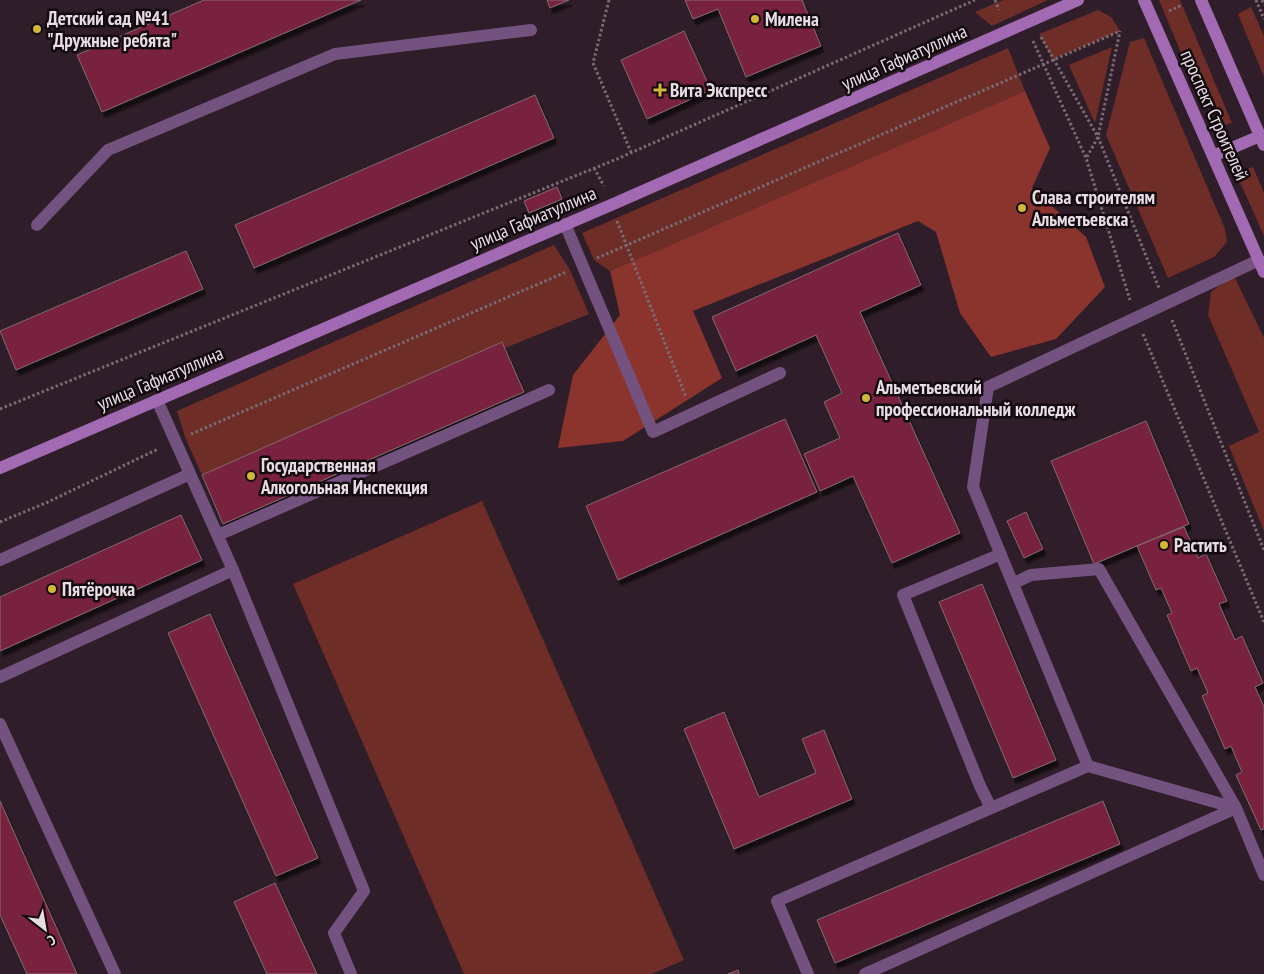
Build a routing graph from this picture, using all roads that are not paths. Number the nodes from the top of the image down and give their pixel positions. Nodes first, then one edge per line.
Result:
1 (1078, 0) edge
2 (1144, 0) edge
3 (1200, 0) edge
4 (531, 30) dead end
5 (1262, 140) edge
6 (1213, 156) junction
7 (565, 224) junction
8 (37, 225) dead end
9 (1258, 260) junction
10 (1264, 272) edge
11 (780, 373) dead end
12 (549, 390) dead end
13 (157, 400) junction
14 (0, 468) edge
15 (190, 474) junction
16 (218, 535) junction
17 (1001, 554) junction
18 (0, 560) edge
19 (233, 570) junction
20 (1014, 583) junction
21 (0, 677) edge
22 (0, 724) edge
23 (1088, 766) junction
24 (991, 808) junction
25 (1236, 808) junction
26 (1264, 874) edge
27 (115, 974) edge
28 (351, 974) edge
29 (808, 974) edge
30 (864, 974) edge

1 - 7 street, улица Гафиатуллина
2 - 6 street, проспект Строителей
3 - 5 street, проспект Строителей
4 - 8 lane
5 - 6 street
6 - 9 street, проспект Строителей
7 - 11 lane
7 - 13 street, улица Гафиатуллина
9 - 10 street, проспект Строителей
9 - 17 lane
12 - 16 lane
13 - 14 street, улица Гафиатуллина
13 - 15 lane
15 - 16 lane
15 - 18 lane
16 - 19 lane
17 - 20 lane
17 - 24 lane
19 - 21 lane
19 - 28 lane
20 - 23 lane
20 - 25 lane
22 - 27 lane
23 - 24 lane
23 - 25 lane
24 - 29 lane
25 - 26 lane
25 - 30 lane

